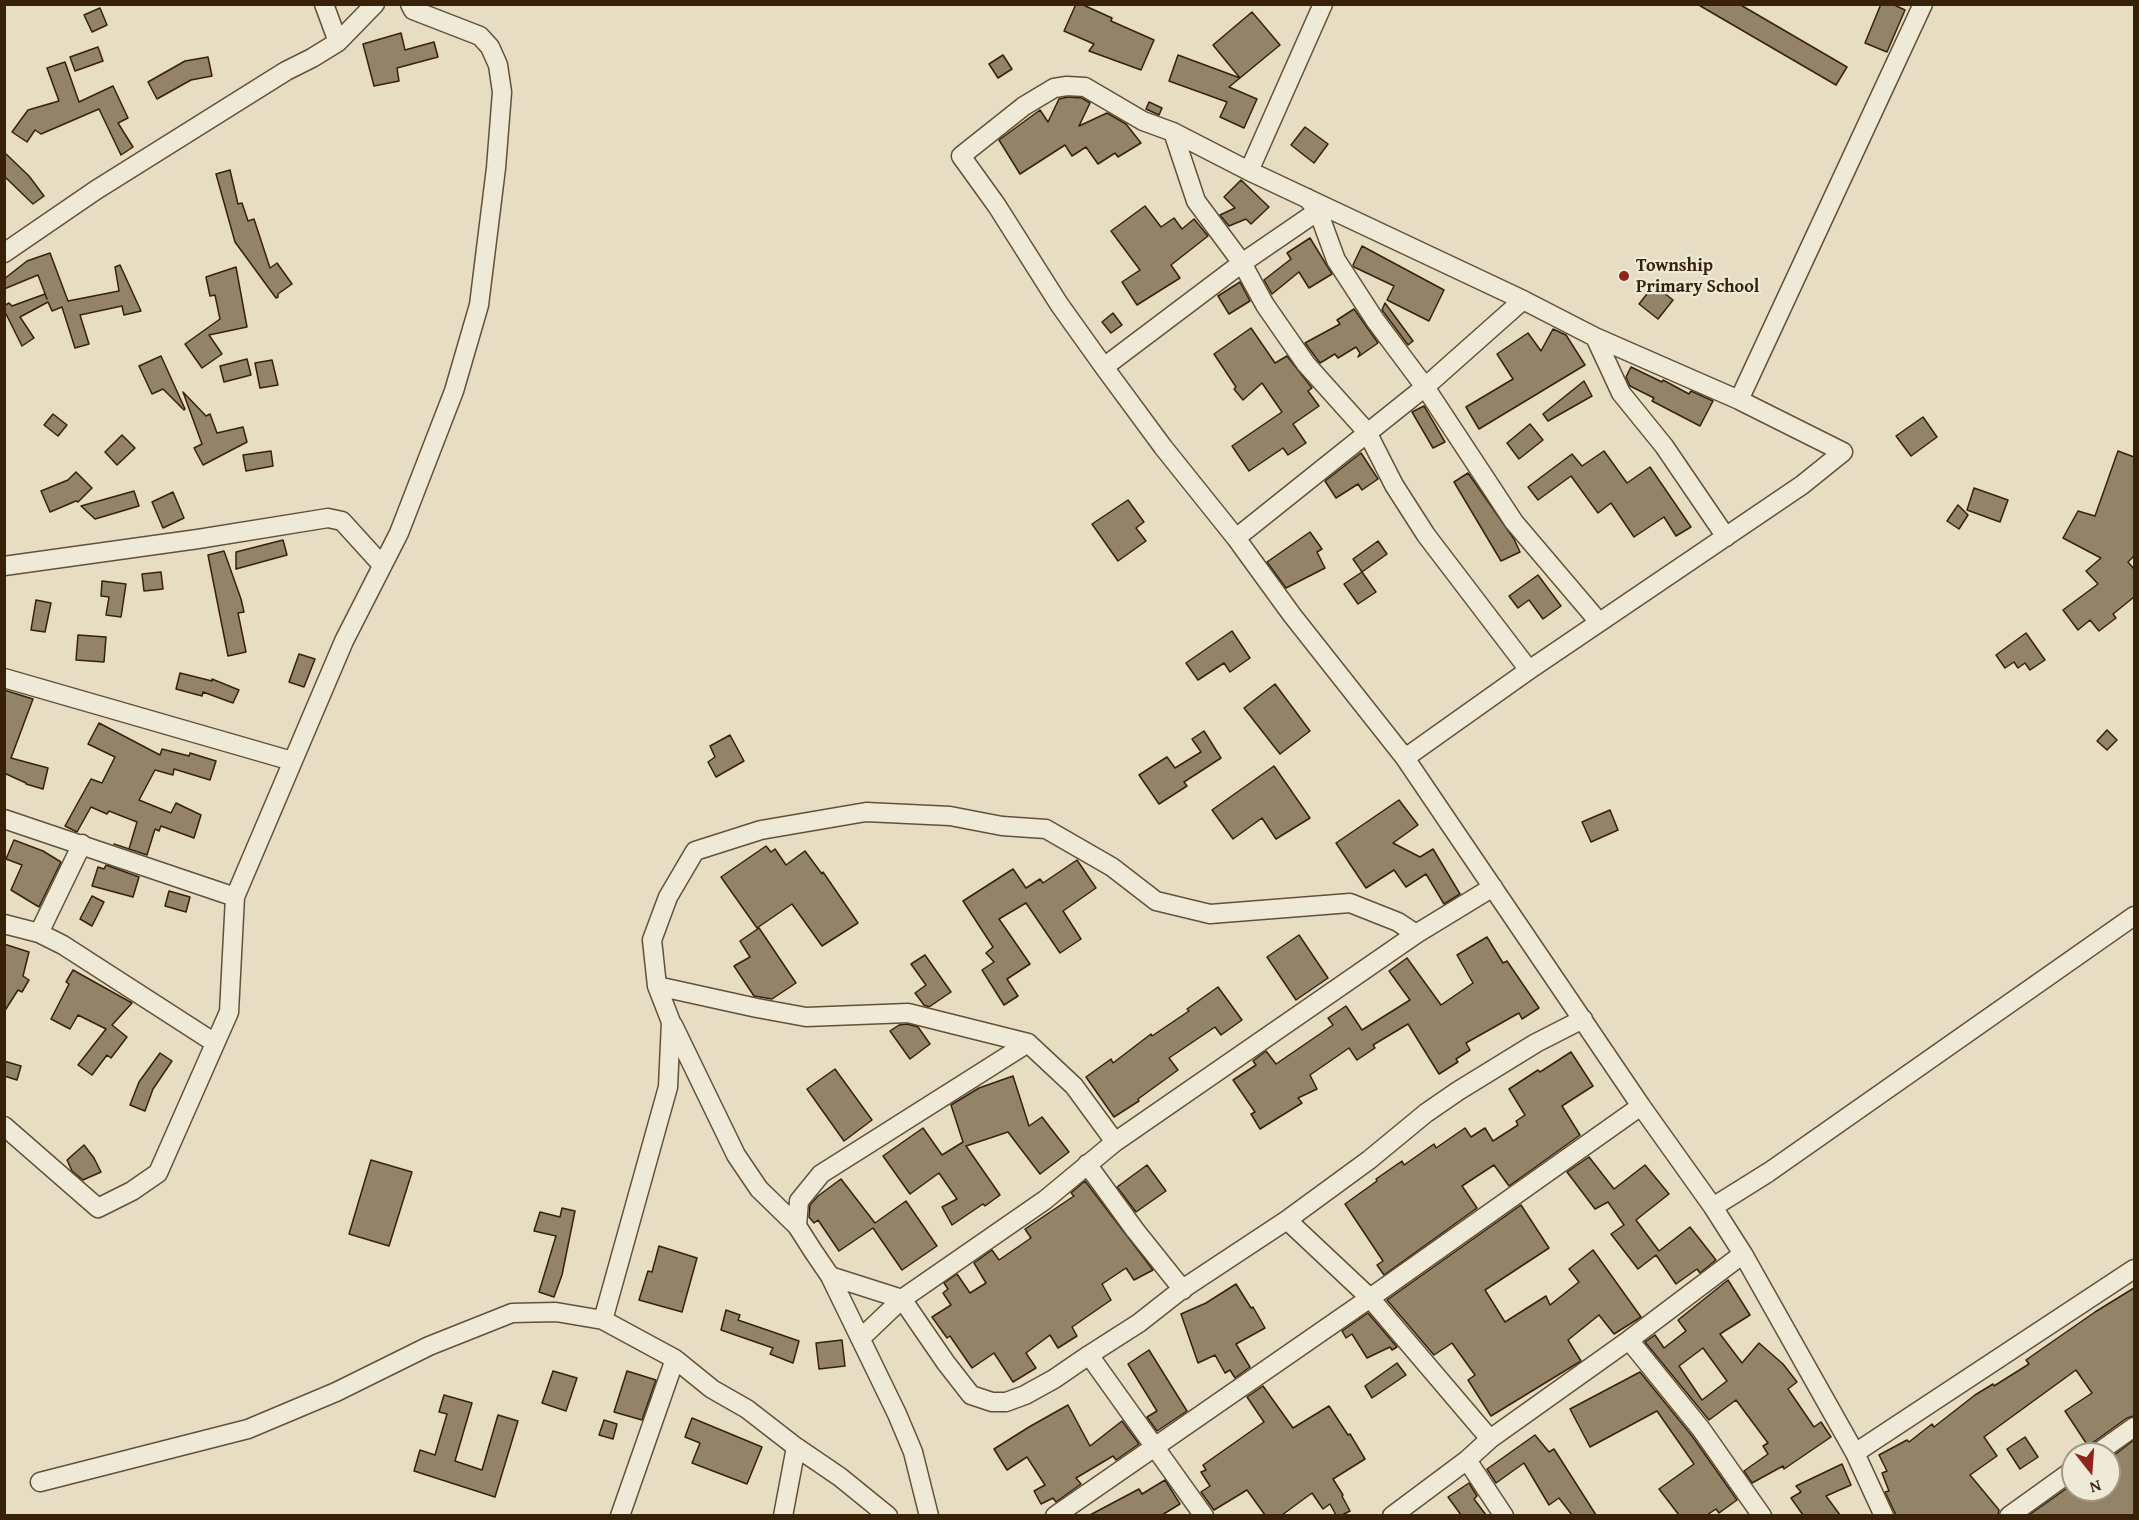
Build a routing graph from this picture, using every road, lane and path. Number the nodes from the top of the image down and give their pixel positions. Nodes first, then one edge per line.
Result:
1 (324, 4) edge
2 (375, 4) edge
3 (410, 4) edge
4 (1323, 4) edge
5 (1923, 4) edge
6 (338, 42) junction
7 (1173, 132) junction
8 (1249, 171) junction
9 (1312, 204) junction
10 (4, 253) edge
11 (1242, 263) junction
12 (1523, 300) junction
13 (1595, 338) junction
14 (1104, 367) junction
15 (1425, 387) junction
16 (1739, 400) junction
17 (1367, 432) junction
18 (1726, 537) junction
19 (1236, 538) junction
20 (4, 566) edge
21 (382, 566) junction
22 (1599, 622) junction
23 (1529, 670) junction
24 (4, 678) edge
25 (1405, 758) junction
26 (292, 761) junction
27 (4, 819) edge
28 (82, 844) junction
29 (1493, 887) junction
30 (235, 897) junction
31 (2134, 916) edge
32 (4, 924) edge
33 (39, 933) junction
34 (1416, 934) junction
35 (657, 986) junction
36 (1583, 1019) junction
37 (671, 1022) junction
38 (215, 1043) junction
39 (1028, 1043) junction
40 (1641, 1106) junction
41 (4, 1126) edge
42 (1115, 1142) junction
43 (1087, 1164) junction
44 (1713, 1207) junction
45 (1287, 1220) junction
46 (797, 1226) junction
47 (1743, 1254) junction
48 (2134, 1269) edge
49 (830, 1276) junction
50 (1183, 1290) junction
51 (1370, 1298) junction
52 (902, 1299) junction
53 (603, 1320) junction
54 (861, 1338) junction
55 (1629, 1340) junction
56 (1089, 1355) junction
57 (675, 1359) junction
58 (2134, 1427) edge
59 (1490, 1438) junction
60 (2113, 1442) edge
61 (1155, 1446) junction
62 (796, 1447) junction
63 (1855, 1453) junction
64 (1467, 1460) junction
65 (2061, 1478) edge
66 (40, 1482) dead end
67 (1753, 1512) edge
68 (620, 1515) edge
69 (783, 1515) edge
70 (888, 1515) edge
71 (929, 1515) edge
72 (1055, 1515) edge
73 (1204, 1515) edge
74 (1392, 1515) edge
75 (1504, 1515) edge
76 (1884, 1515) edge
77 (2009, 1515) edge

1 - 6 street
2 - 6 street
3 - 21 street
4 - 8 street
5 - 16 street
6 - 10 street
7 - 8 street
7 - 11 street
7 - 14 street
8 - 9 street
9 - 11 street
9 - 12 street
9 - 15 street
11 - 14 street
11 - 17 street
12 - 13 street
12 - 15 street
13 - 16 street
13 - 18 street
14 - 19 street
15 - 17 street
15 - 22 street
16 - 18 street
17 - 19 street
17 - 23 street
18 - 22 street
19 - 25 street
20 - 21 street
21 - 26 street
22 - 23 street
23 - 25 street
24 - 26 street
25 - 29 street
26 - 30 street
27 - 28 street
28 - 30 street
28 - 33 street
29 - 34 street
29 - 36 street
30 - 38 street
31 - 44 street
32 - 33 street
33 - 38 street
34 - 35 street
34 - 42 street
35 - 37 street
35 - 39 street
36 - 40 street
36 - 45 street
37 - 46 street
37 - 53 street
38 - 41 street
39 - 42 street
39 - 46 street
40 - 44 street
40 - 51 street
42 - 43 street
43 - 50 street
43 - 52 street
44 - 47 street
45 - 50 street
45 - 51 street
46 - 49 street
47 - 55 street
47 - 63 street
48 - 63 street
49 - 52 street
49 - 54 street
50 - 56 street
51 - 59 street
51 - 61 street
52 - 54 street
52 - 56 street
53 - 57 street
53 - 66 street
54 - 71 street
55 - 59 street
55 - 67 street
56 - 61 street
57 - 62 street
57 - 68 street
58 - 60 street
59 - 64 street
61 - 72 street
61 - 73 street
62 - 69 street
62 - 70 street
63 - 76 street
64 - 74 street
64 - 75 street
65 - 77 street

